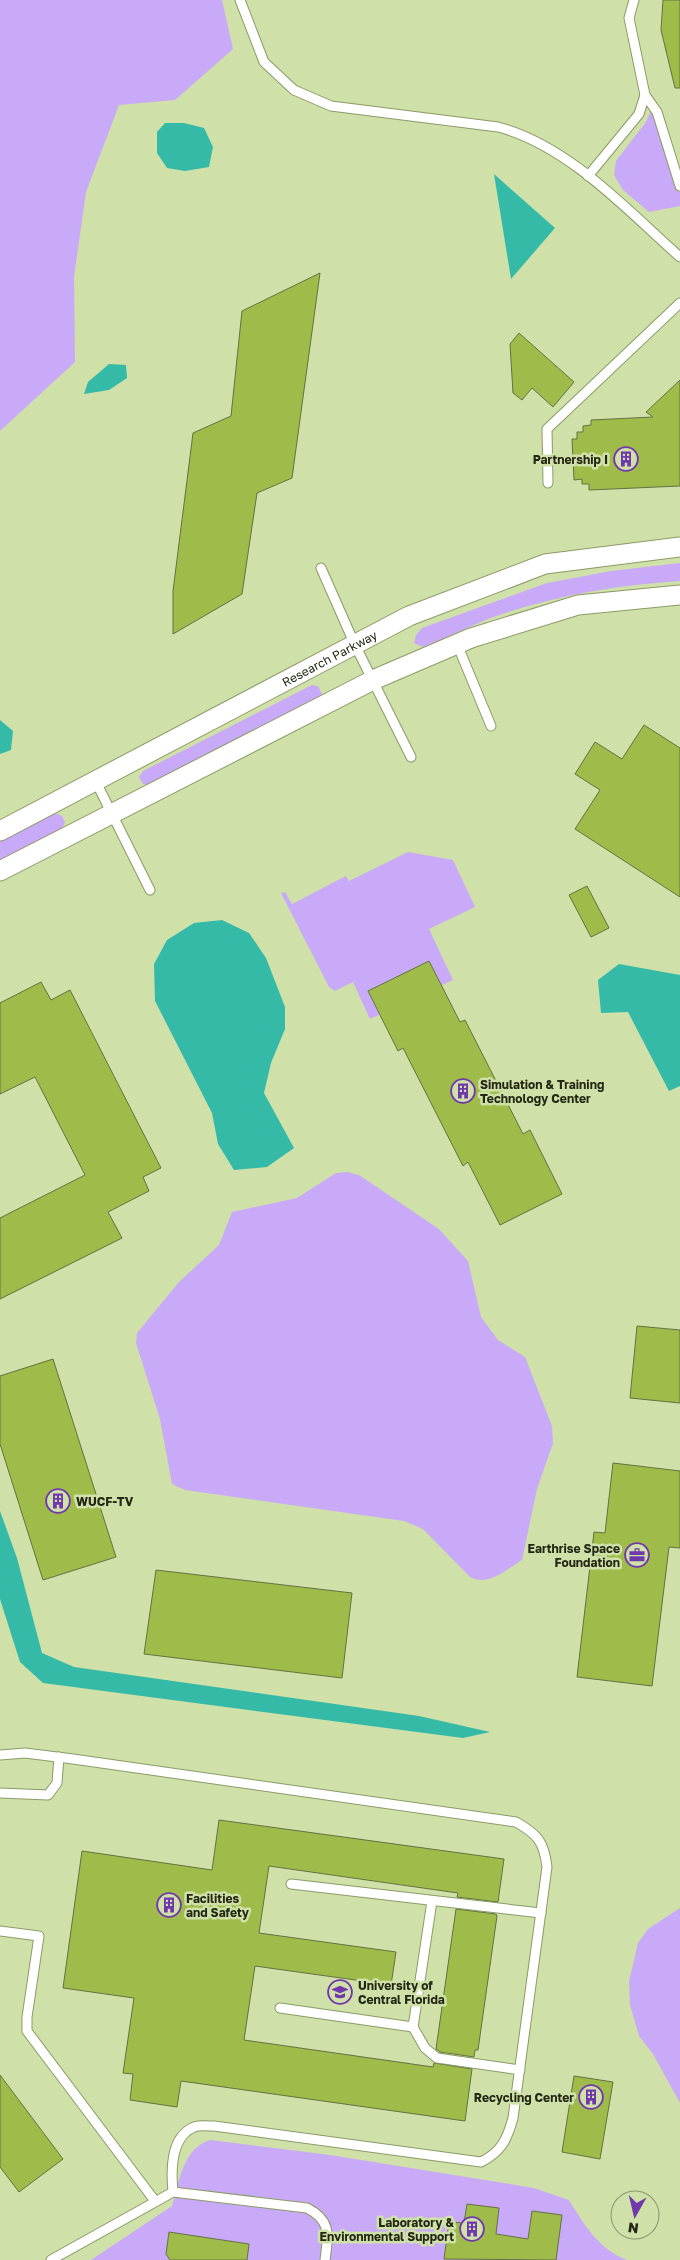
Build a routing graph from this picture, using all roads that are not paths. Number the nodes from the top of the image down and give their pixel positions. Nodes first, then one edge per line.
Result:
1 (240, 0) edge
2 (634, 0) edge
3 (645, 95) junction
4 (588, 176) junction
5 (680, 186) edge
6 (680, 256) edge
7 (680, 303) edge
8 (548, 482) dead end
9 (680, 547) edge
10 (321, 568) dead end
11 (680, 596) edge
12 (457, 644) junction
13 (355, 645) junction
14 (373, 680) junction
15 (491, 726) dead end
16 (411, 757) dead end
17 (96, 782) junction
18 (113, 815) junction
19 (0, 831) edge
20 (0, 872) edge
21 (150, 890) dead end
22 (0, 1754) edge
23 (59, 1757) junction
24 (0, 1793) edge
25 (291, 1884) dead end
26 (432, 1901) junction
27 (541, 1913) junction
28 (0, 1931) edge
29 (280, 2008) dead end
30 (413, 2027) junction
31 (520, 2070) junction
32 (173, 2192) junction
33 (155, 2201) junction
34 (51, 2260) edge
35 (325, 2260) edge

1 - 4 lane
2 - 3 lane
3 - 4 lane
3 - 5 lane
4 - 6 lane
7 - 8 lane
9 - 13 street, Research Parkway
10 - 13 lane
11 - 12 street
12 - 14 street
12 - 15 lane
13 - 14 lane
13 - 17 street, Research Parkway
14 - 16 lane
14 - 18 street
17 - 18 lane
17 - 19 street, Research Parkway
18 - 20 street
18 - 21 lane
22 - 23 lane
23 - 24 lane
23 - 27 lane
25 - 26 lane
26 - 27 lane
26 - 30 lane
27 - 31 lane
28 - 33 lane
29 - 30 lane
30 - 31 lane
31 - 32 lane
32 - 33 lane
32 - 35 lane
33 - 34 lane

